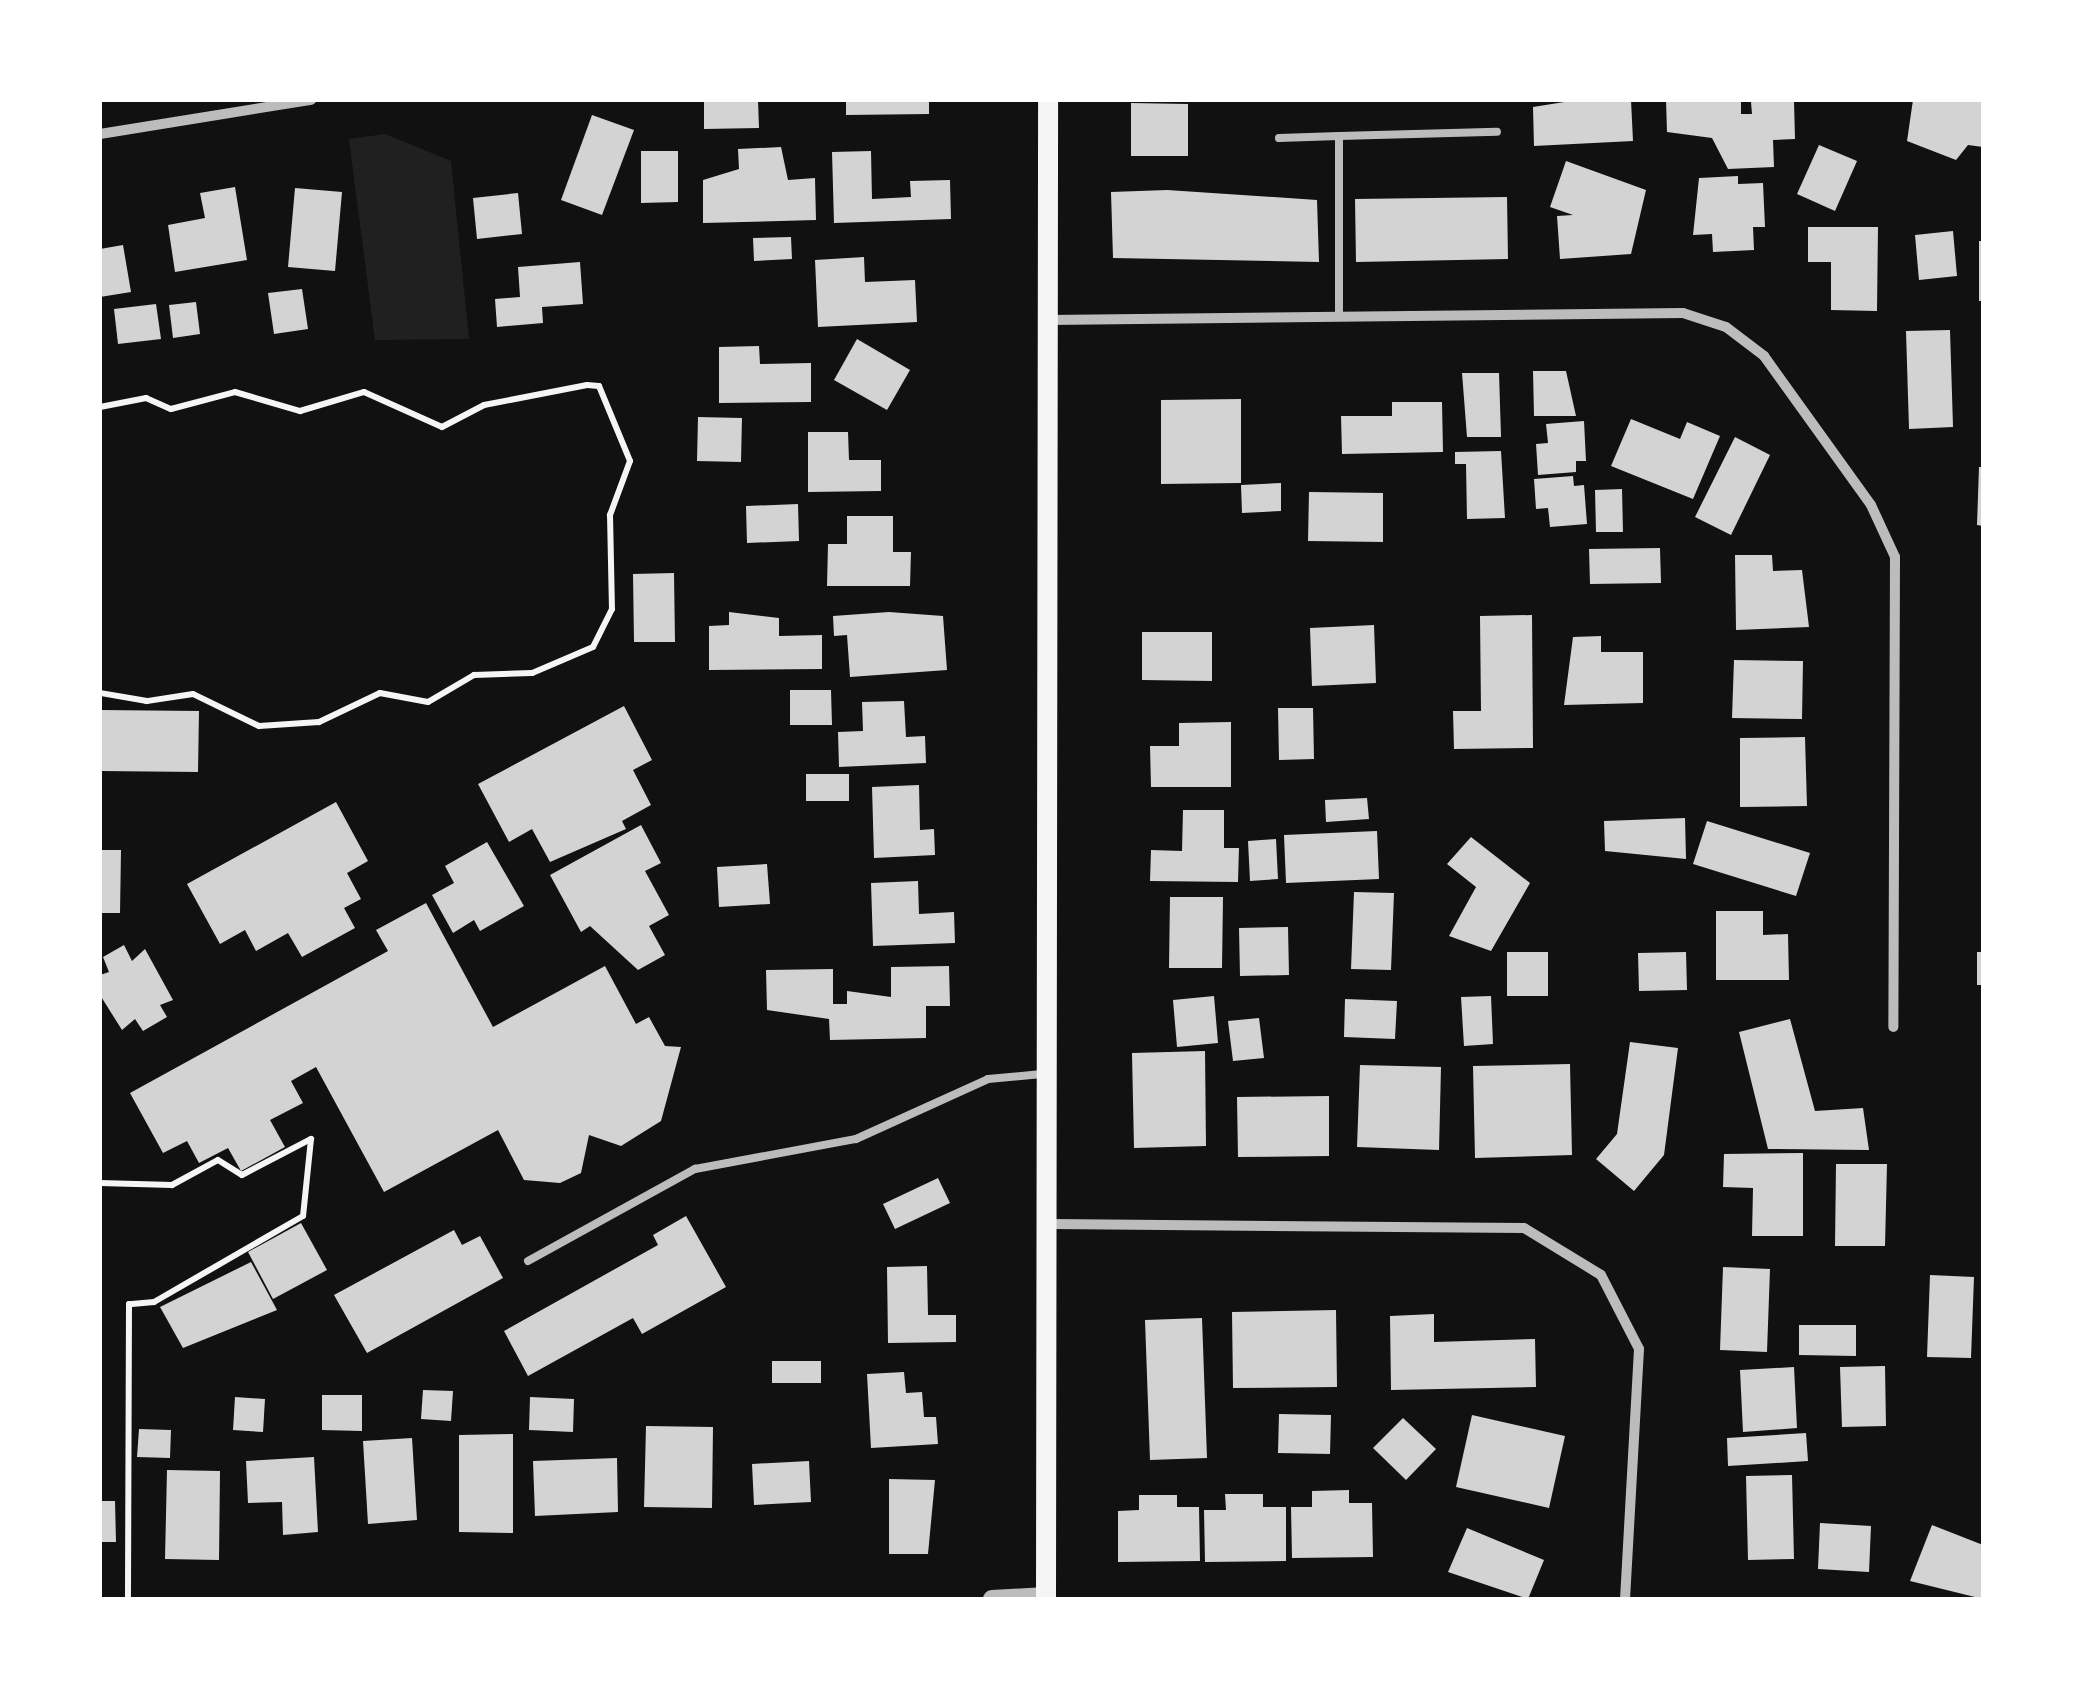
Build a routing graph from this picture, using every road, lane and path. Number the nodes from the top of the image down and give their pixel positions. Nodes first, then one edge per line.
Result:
1 (311, 100) edge
2 (1048, 100) edge
3 (228, 106) edge
4 (1497, 132) dead end
5 (100, 134) edge
6 (1339, 136) junction
7 (1279, 138) dead end
8 (1339, 317) junction
9 (1049, 320) junction
10 (100, 408) edge
11 (100, 693) edge
12 (1892, 1027) dead end
13 (1052, 1072) junction
14 (100, 1183) edge
15 (1052, 1224) junction
16 (528, 1261) dead end
17 (1046, 1598) edge
18 (128, 1599) edge
19 (992, 1599) edge
20 (1625, 1599) edge

1 - 3 street
2 - 9 main road
3 - 5 street
4 - 6 lane
6 - 7 lane
6 - 8 lane
8 - 9 street
8 - 12 street
9 - 13 main road
10 - 11 path
13 - 15 main road
13 - 16 lane
14 - 18 path
15 - 17 main road
15 - 20 street
17 - 19 street

